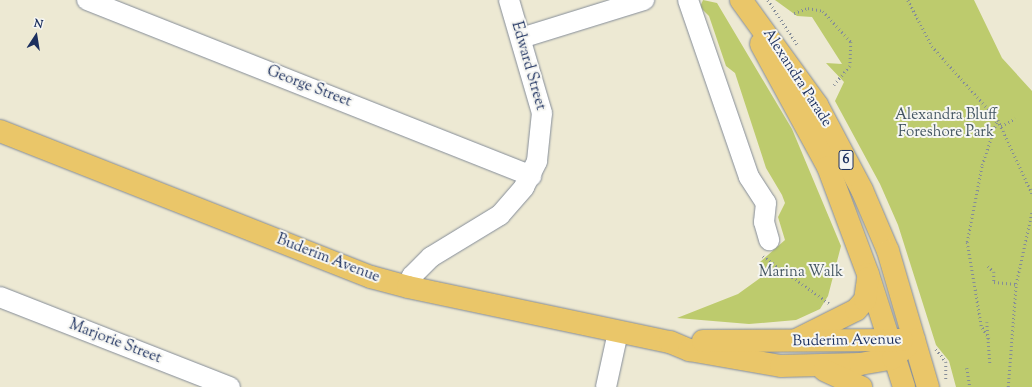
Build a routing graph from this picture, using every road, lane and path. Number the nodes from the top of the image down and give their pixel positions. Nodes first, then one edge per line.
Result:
1 (87, 0) edge
2 (509, 0) edge
3 (644, 0) edge
4 (688, 0) edge
5 (738, 0) edge
6 (741, 0) edge
7 (908, 0) edge
8 (794, 13) dead end
9 (521, 38) junction
10 (834, 84) dead end
11 (1014, 119) dead end
12 (997, 120) junction
13 (1001, 126) junction
14 (0, 131) edge
15 (531, 176) junction
16 (1032, 193) edge
17 (1032, 211) edge
18 (766, 248) joint
19 (988, 266) dead end
20 (868, 274) junction
21 (1016, 284) junction
22 (408, 287) junction
23 (0, 297) edge
24 (829, 304) dead end
25 (987, 322) dead end
26 (618, 332) junction
27 (989, 339) junction
28 (914, 340) junction
29 (670, 342) junction
30 (789, 343) junction
31 (890, 349) junction
32 (990, 362) dead end
33 (813, 367) junction
34 (966, 368) dead end
35 (230, 387) edge
36 (606, 387) edge
37 (861, 387) edge
38 (904, 387) edge
39 (928, 387) edge
40 (970, 387) edge
41 (1008, 387) edge

1 - 15 street, George Street
2 - 9 street, Edward Street
3 - 9 street
4 - 18 street
5 - 20 main road, Alexandra Parade / 6
6 - 28 main road, Alexandra Parade / 6
7 - 12 path
8 - 10 path
9 - 15 street, Edward Street
11 - 13 path
12 - 13 path
12 - 27 path
13 - 16 path
14 - 22 main road, Buderim Avenue
15 - 22 street, Edward Street
17 - 21 path
18 - 24 path
19 - 21 path
20 - 30 main road
20 - 31 main road, Alexandra Parade / 6
21 - 41 path
22 - 26 main road, Buderim Avenue
23 - 35 street, Marjorie Street
25 - 27 path
26 - 29 main road, Buderim Avenue
26 - 36 street
27 - 32 path
28 - 31 main road, Buderim Avenue
28 - 39 main road, 6
29 - 30 main road, Buderim Avenue
29 - 33 main road, Buderim Avenue
30 - 31 main road, Buderim Avenue
31 - 33 main road, Buderim Avenue
31 - 38 main road, 6
33 - 37 main road
34 - 40 path

